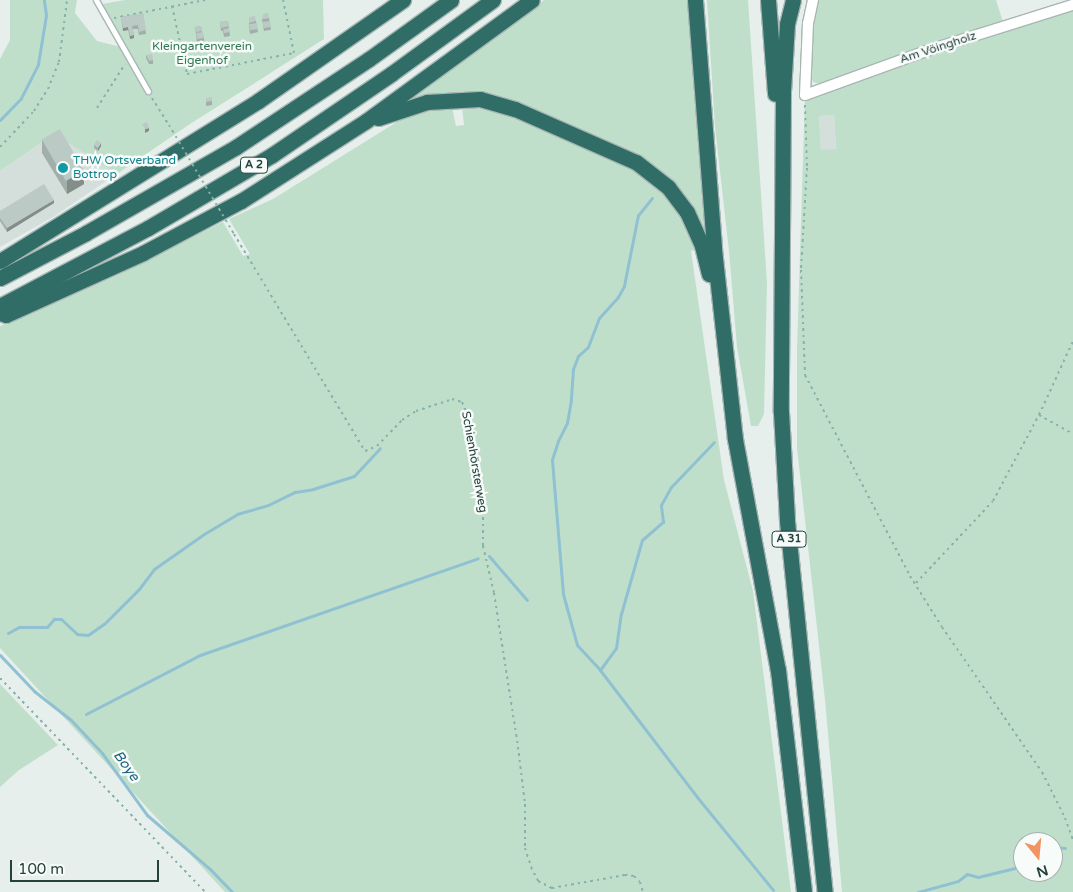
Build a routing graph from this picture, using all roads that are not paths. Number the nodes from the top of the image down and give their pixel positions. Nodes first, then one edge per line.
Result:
1 (96, 0) edge
2 (403, 0) edge
3 (451, 0) edge
4 (493, 0) edge
5 (532, 0) edge
6 (695, 0) edge
7 (768, 0) edge
8 (792, 0) edge
9 (813, 0) edge
10 (1073, 5) edge
11 (148, 91) road end
12 (366, 121) junction
13 (782, 185) junction
14 (0, 260) edge
15 (0, 278) edge
16 (0, 306) edge
17 (720, 312) junction
18 (0, 313) edge
19 (804, 892) edge
20 (825, 892) edge

1 - 11 lane
2 - 14 highway
3 - 15 highway, A 2
4 - 16 highway, A 2
5 - 12 highway
6 - 17 highway, A 31
7 - 13 highway
8 - 13 highway
9 - 10 street, Am Vöingholz
12 - 17 highway
12 - 18 highway
13 - 20 highway, A 31
17 - 19 highway, A 31

